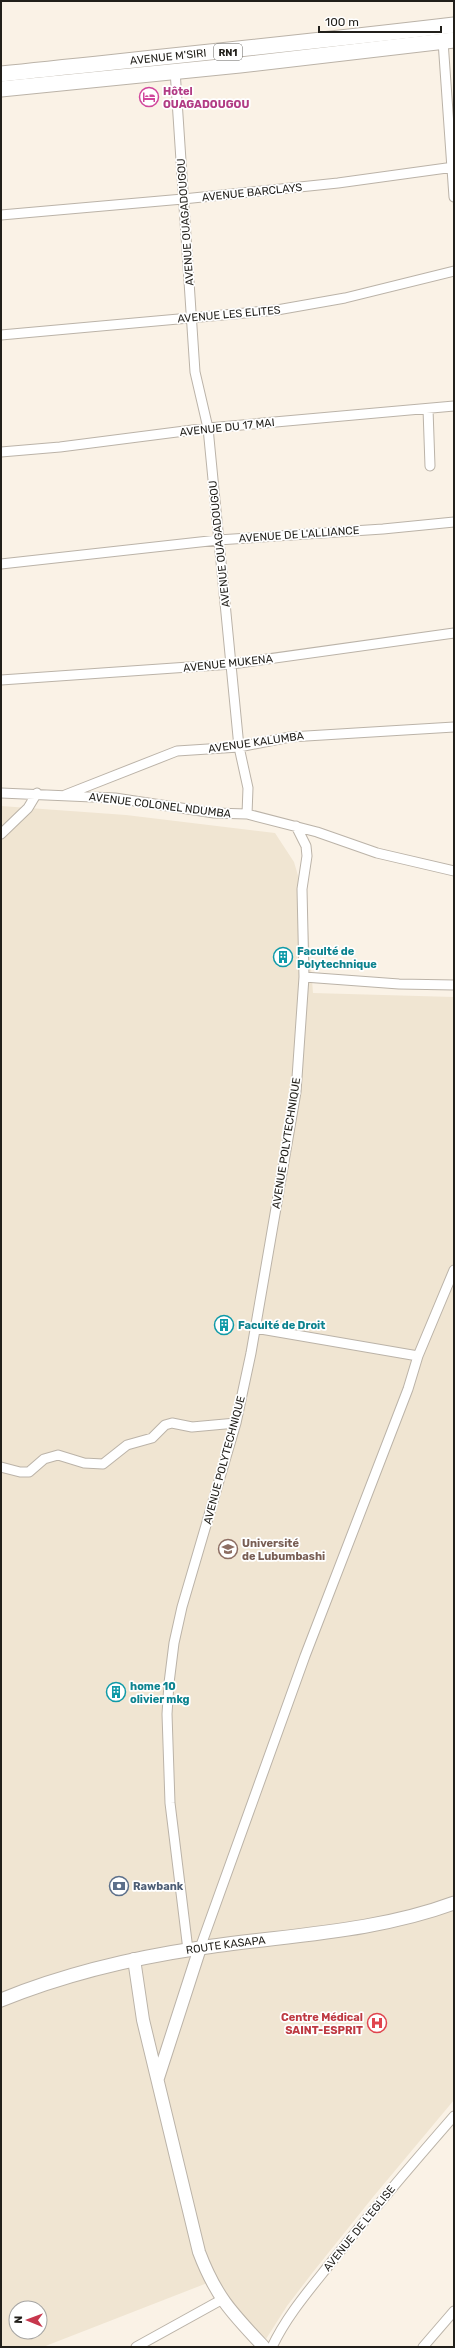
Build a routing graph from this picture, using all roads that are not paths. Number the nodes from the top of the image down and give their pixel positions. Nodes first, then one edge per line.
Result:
1 (454, 25) edge
2 (448, 41) edge
3 (168, 66) junction
4 (1, 74) edge
5 (1, 89) edge
6 (453, 167) edge
7 (454, 197) edge
8 (183, 199) junction
9 (1, 215) edge
10 (454, 271) edge
11 (191, 317) junction
12 (1, 335) edge
13 (454, 406) edge
14 (428, 409) junction
15 (208, 428) junction
16 (1, 452) edge
17 (430, 466) dead end
18 (454, 522) edge
19 (218, 540) junction
20 (1, 564) edge
21 (454, 633) edge
22 (232, 664) junction
23 (1, 680) edge
24 (454, 727) edge
25 (239, 747) junction
26 (1, 793) edge
27 (37, 793) junction
28 (65, 795) junction
29 (247, 814) junction
30 (296, 826) junction
31 (1, 834) edge
32 (454, 871) edge
33 (304, 977) junction
34 (454, 985) edge
35 (454, 1270) edge
36 (255, 1328) junction
37 (418, 1356) junction
38 (236, 1423) junction
39 (1, 1467) edge
40 (454, 1903) edge
41 (194, 1949) junction
42 (134, 1959) junction
43 (1, 2000) edge
44 (158, 2080) junction
45 (454, 2116) edge
46 (221, 2300) junction
47 (454, 2311) edge
48 (136, 2347) edge
49 (264, 2347) edge
50 (423, 2347) edge

1 - 3 highway, AVENUE M'SIRI / RN1
2 - 3 highway, AVENUE M'SIRI / RN1
2 - 6 street
3 - 4 highway, AVENUE M'SIRI / RN1
3 - 5 highway, AVENUE M'SIRI / RN1
3 - 8 street, AVENUE OUAGADOUGOU
6 - 7 street
6 - 8 street, AVENUE BARCLAYS
8 - 9 street, AVENUE BARCLAYS
8 - 11 street, AVENUE OUAGADOUGOU
10 - 11 street, AVENUE LES ELITES
11 - 12 street, AVENUE LES ELITES
11 - 15 street, AVENUE OUAGADOUGOU
13 - 14 street, AVENUE DU 17 MAI
14 - 15 street, AVENUE DU 17 MAI
14 - 17 street
15 - 16 street, AVENUE DU 17 MAI
15 - 19 street, AVENUE OUAGADOUGOU
18 - 19 street, AVENUE DE L'ALLIANCE
19 - 20 street, AVENUE DE L'ALLIANCE
19 - 22 street, AVENUE OUAGADOUGOU
21 - 22 street, AVENUE MUKENA
22 - 23 street, AVENUE MUKENA
22 - 25 street, AVENUE OUAGADOUGOU
24 - 25 street, AVENUE KALUMBA
25 - 28 street, AVENUE KALUMBA
25 - 29 street, AVENUE OUAGADOUGOU
26 - 27 street, AVENUE COLONEL NDUMBA
27 - 28 street, AVENUE COLONEL NDUMBA
27 - 31 street
28 - 29 street, AVENUE COLONEL NDUMBA
29 - 30 street
30 - 32 street
30 - 33 street
33 - 34 street
33 - 36 street, AVENUE POLYTECHNIQUE
35 - 37 street
36 - 37 street
36 - 38 street, AVENUE POLYTECHNIQUE
37 - 41 street
38 - 39 street
38 - 41 street, AVENUE POLYTECHNIQUE
40 - 41 main road, ROUTE KASAPA
41 - 42 main road, ROUTE KASAPA
41 - 44 street
42 - 43 main road, ROUTE KASAPA
42 - 44 street
44 - 46 street
45 - 49 street, AVENUE DE L'EGLISE
46 - 48 street
46 - 49 street
47 - 50 street

